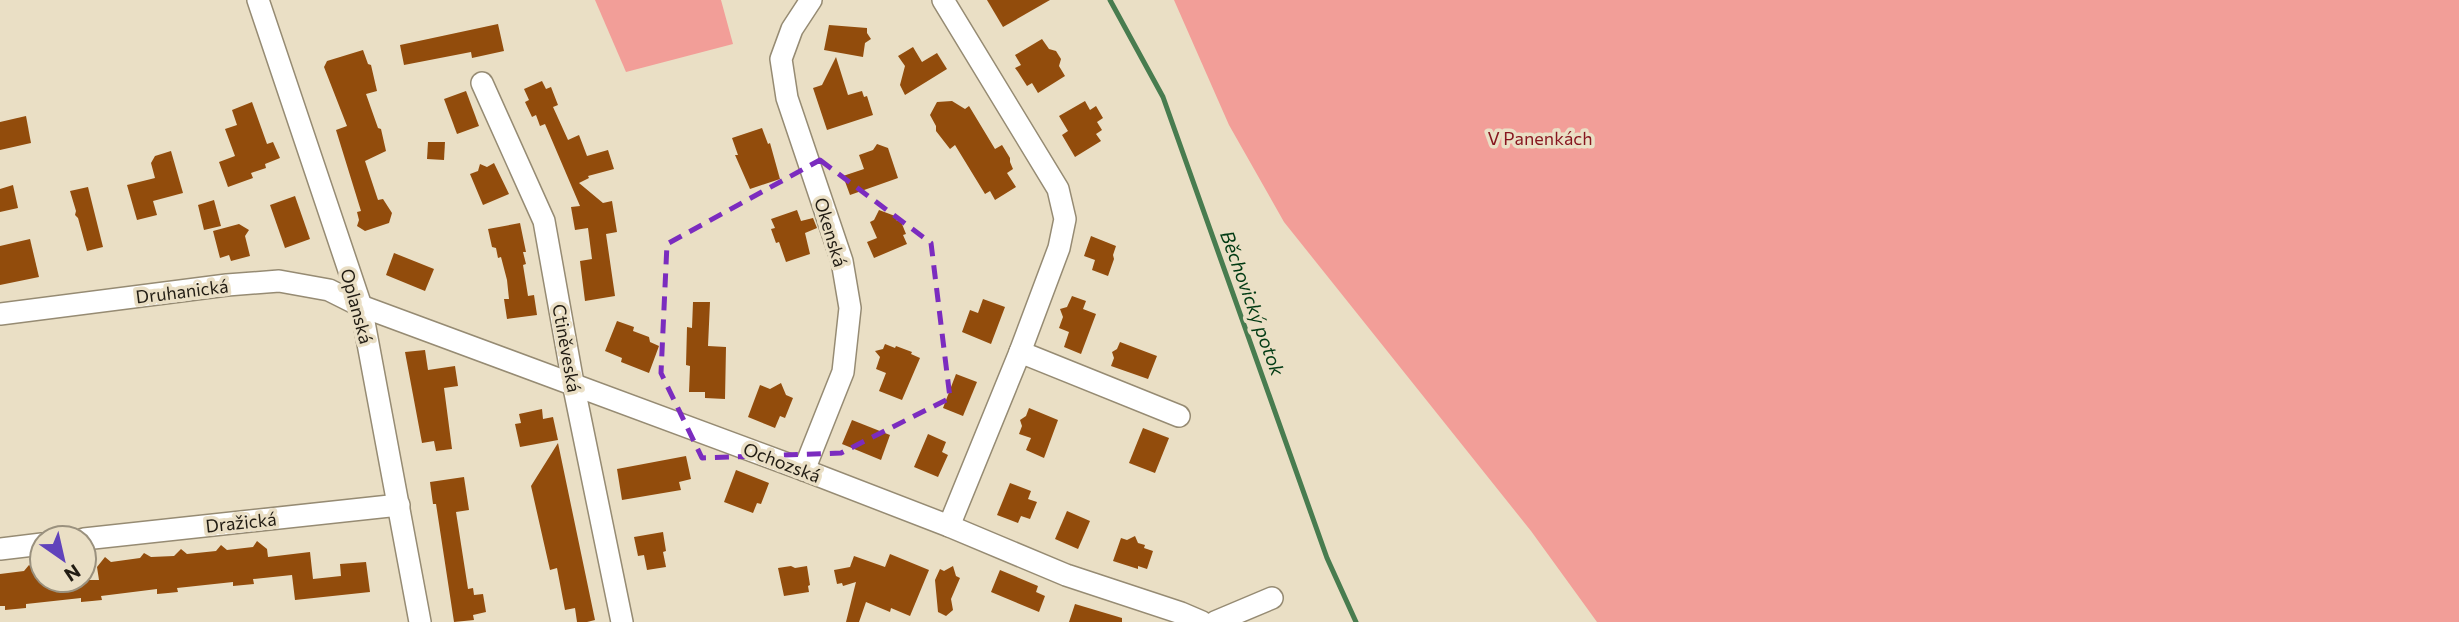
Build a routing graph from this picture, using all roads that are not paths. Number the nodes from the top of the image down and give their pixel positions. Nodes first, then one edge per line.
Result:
1 (258, 0) edge
2 (811, 0) edge
3 (943, 0) edge
4 (482, 83) dead end
5 (361, 306) junction
6 (0, 314) edge
7 (1020, 352) junction
8 (573, 383) junction
9 (1179, 416) dead end
10 (804, 470) junction
11 (399, 505) junction
12 (949, 526) junction
13 (98, 538) edge
14 (28, 546) edge
15 (0, 549) edge
16 (1272, 598) dead end
17 (419, 622) edge
18 (622, 622) edge
19 (1202, 622) edge
20 (1215, 622) edge

1 - 5 street, Oplanská
2 - 10 street, Okenská
3 - 7 street
4 - 8 street, Ctiněveská
5 - 6 street, Druhanická
5 - 8 street, Ochozská
5 - 11 street, Oplanská
7 - 9 street
7 - 12 street
8 - 10 street, Ochozská
8 - 18 street, Ctiněveská
10 - 12 street, Ochozská
11 - 13 street, Dražická
11 - 17 street, Oplanská
12 - 19 street, Ochozská
14 - 15 street
16 - 20 street

